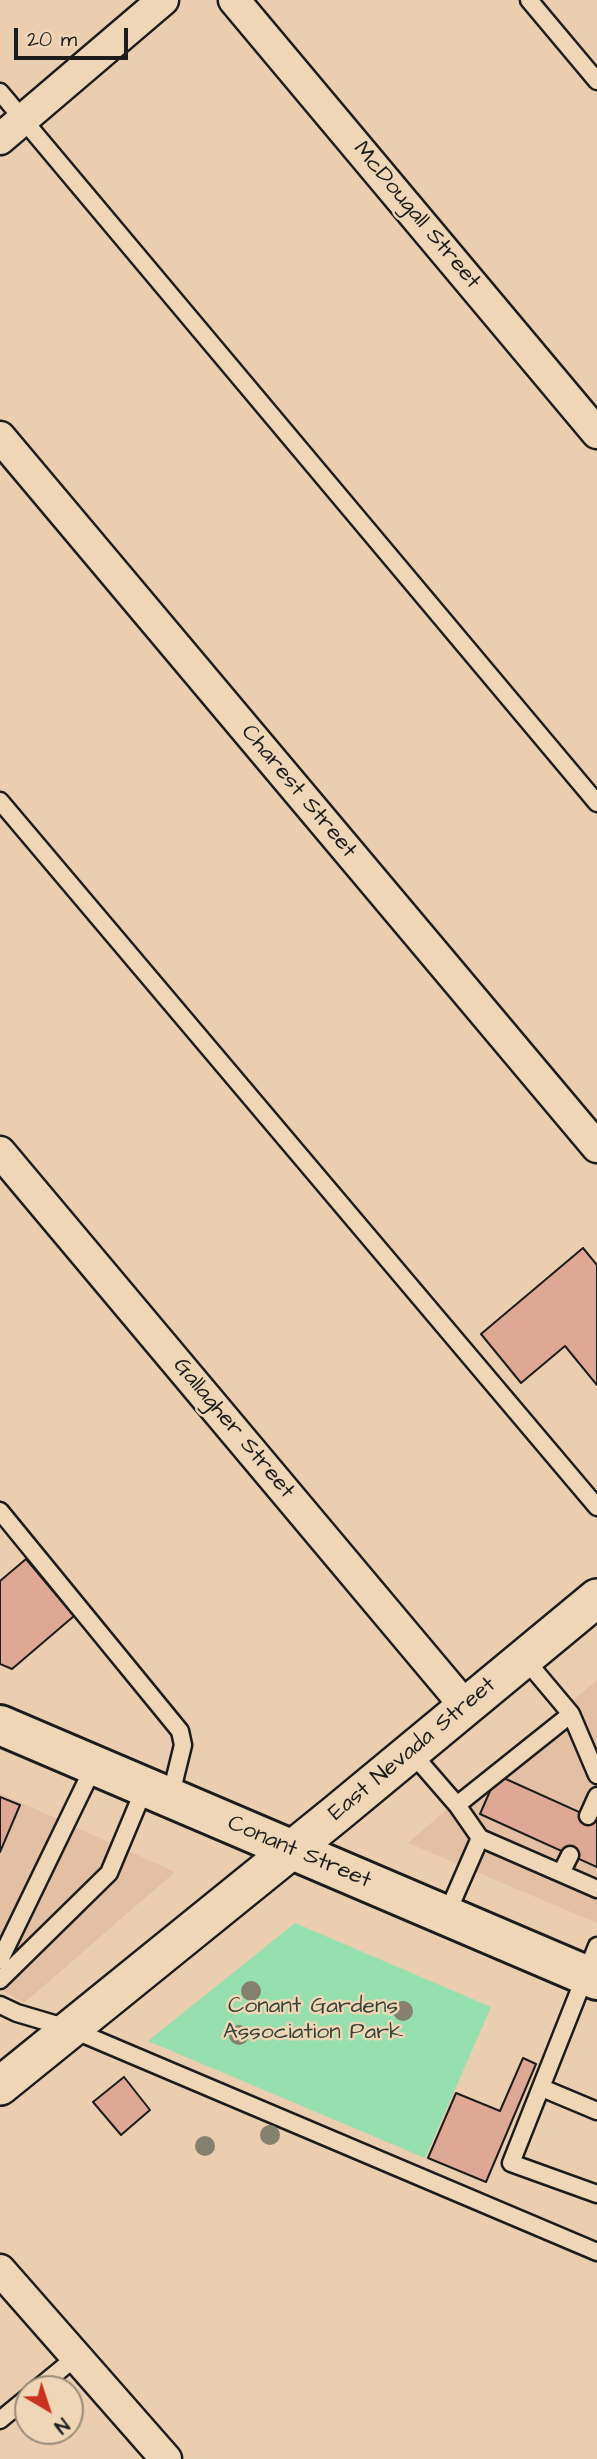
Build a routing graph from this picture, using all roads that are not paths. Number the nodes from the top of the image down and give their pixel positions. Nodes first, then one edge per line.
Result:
1 (163, 0) edge
2 (234, 0) edge
3 (529, 0) edge
4 (597, 80) edge
5 (0, 92) edge
6 (23, 120) junction
7 (0, 139) edge
8 (597, 433) edge
9 (0, 437) edge
10 (0, 801) edge
11 (597, 803) edge
12 (597, 1147) edge
13 (0, 1152) edge
14 (597, 1507) edge
15 (0, 1511) edge
16 (597, 1598) edge
17 (524, 1658) junction
18 (466, 1707) junction
19 (571, 1714) junction
20 (0, 1726) edge
21 (411, 1752) junction
22 (94, 1766) junction
23 (597, 1775) edge
24 (157, 1793) junction
25 (597, 1796) edge
26 (457, 1805) junction
27 (588, 1816) dead end
28 (480, 1839) junction
29 (292, 1850) junction
30 (570, 1855) dead end
31 (561, 1873) junction
32 (597, 1889) edge
33 (446, 1916) junction
34 (0, 1960) edge
35 (593, 1967) edge
36 (0, 1980) edge
37 (0, 2005) edge
38 (71, 2029) junction
39 (0, 2086) edge
40 (542, 2088) junction
41 (597, 2111) edge
42 (597, 2194) edge
43 (597, 2252) edge
44 (0, 2270) edge
45 (76, 2357) junction
46 (54, 2375) edge
47 (14, 2408) edge
48 (0, 2420) edge
49 (166, 2459) edge

1 - 6 street
2 - 8 street, McDougall Street
3 - 4 lane
5 - 6 lane
6 - 7 street
6 - 11 lane
9 - 12 street, Charest Street
10 - 14 lane
13 - 18 street, Gallagher Street
15 - 24 lane
16 - 17 street, East Nevada Street
17 - 18 street, East Nevada Street
17 - 19 lane
18 - 21 street, East Nevada Street
19 - 23 lane
19 - 26 lane
20 - 22 main road, Conant Street
21 - 26 lane
21 - 29 street, East Nevada Street
22 - 24 main road, Conant Street
22 - 34 lane
24 - 29 main road, Conant Street
24 - 36 lane
25 - 27 lane
26 - 28 lane
28 - 31 lane
28 - 33 lane
29 - 33 main road, Conant Street
29 - 38 street, East Nevada Street
30 - 31 lane
31 - 32 lane
33 - 35 main road, Conant Street
35 - 40 lane
37 - 38 lane
38 - 39 street, East Nevada Street
38 - 43 lane
40 - 41 lane
40 - 42 lane
44 - 45 street
45 - 46 lane
45 - 49 street
47 - 48 lane

